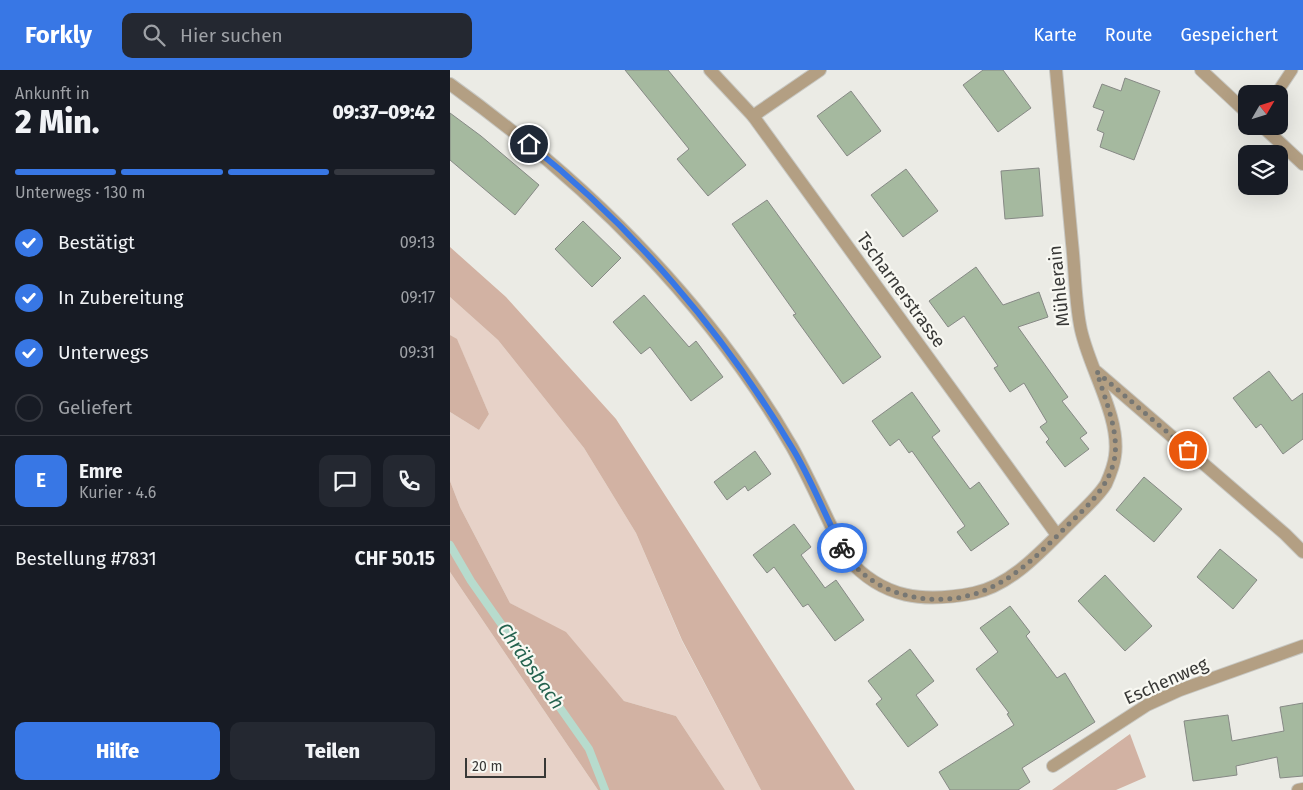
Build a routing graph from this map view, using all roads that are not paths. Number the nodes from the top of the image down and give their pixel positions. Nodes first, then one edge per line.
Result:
1 (710, 70) edge
2 (820, 70) edge
3 (1056, 70) edge
4 (1201, 70) edge
5 (1292, 70) edge
6 (450, 84) edge
7 (1282, 85) edge
8 (1238, 105) edge
9 (754, 116) junction
10 (1272, 135) edge
11 (1303, 164) edge
12 (1097, 372) junction
13 (1057, 535) junction
14 (1303, 552) edge
15 (1303, 646) edge
16 (1052, 766) dead end
17 (1303, 789) edge
18 (1298, 790) edge

1 - 9 street, Tscharnerstrasse
2 - 9 street
3 - 12 street, Mühlerain
4 - 8 street
5 - 7 lane
6 - 13 street
9 - 13 street, Tscharnerstrasse
10 - 11 street
12 - 13 street
12 - 14 street, Mühlerain
15 - 16 street, Eschenweg
17 - 18 street

